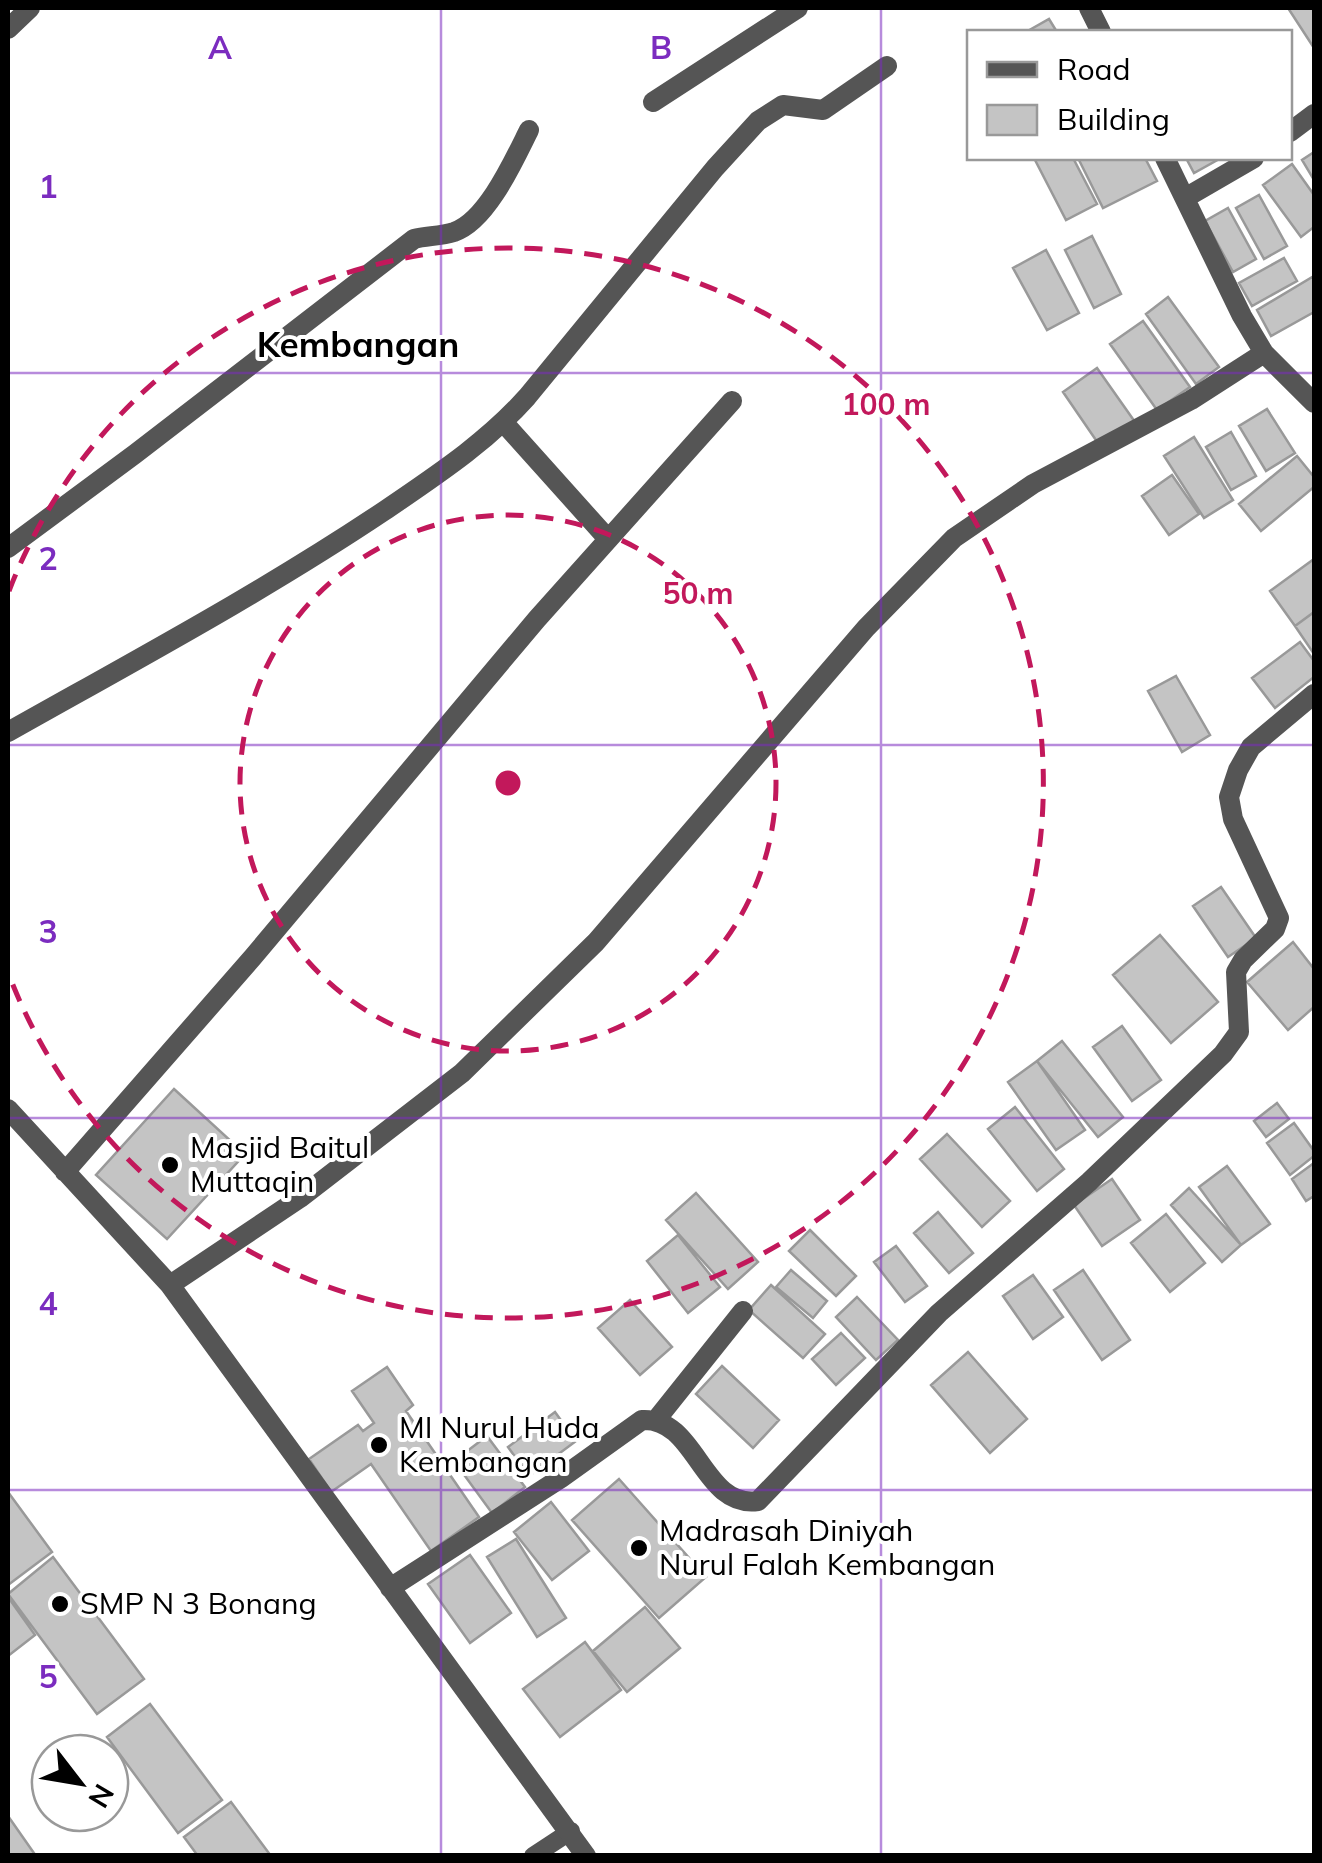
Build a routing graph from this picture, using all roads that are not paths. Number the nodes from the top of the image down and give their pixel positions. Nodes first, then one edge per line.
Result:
1 (30, 8) edge
2 (798, 8) edge
3 (8, 29) edge
4 (888, 66) dead end
5 (654, 102) dead end
6 (1314, 114) edge
7 (529, 130) dead end
8 (1292, 130) edge
9 (1165, 160) edge
10 (1251, 160) edge
11 (1185, 198) junction
12 (1264, 353) junction
13 (732, 401) dead end
14 (1314, 403) edge
15 (504, 423) junction
16 (608, 539) junction
17 (8, 548) edge
18 (1314, 694) edge
19 (8, 732) edge
20 (8, 1109) edge
21 (65, 1172) junction
22 (170, 1285) junction
23 (743, 1311) dead end
24 (656, 1420) junction
25 (390, 1588) junction
26 (571, 1831) junction
27 (533, 1856) edge
28 (586, 1856) edge

1 - 3 street
2 - 5 street
4 - 15 street
6 - 8 street
7 - 17 street
9 - 11 street
10 - 11 street
11 - 12 street
12 - 14 street
12 - 22 street
13 - 16 street
15 - 16 street
15 - 19 street
16 - 21 street
18 - 24 street
20 - 21 street
21 - 22 street
22 - 25 street
23 - 24 street
24 - 25 street
25 - 26 street
26 - 27 lane
26 - 28 street

